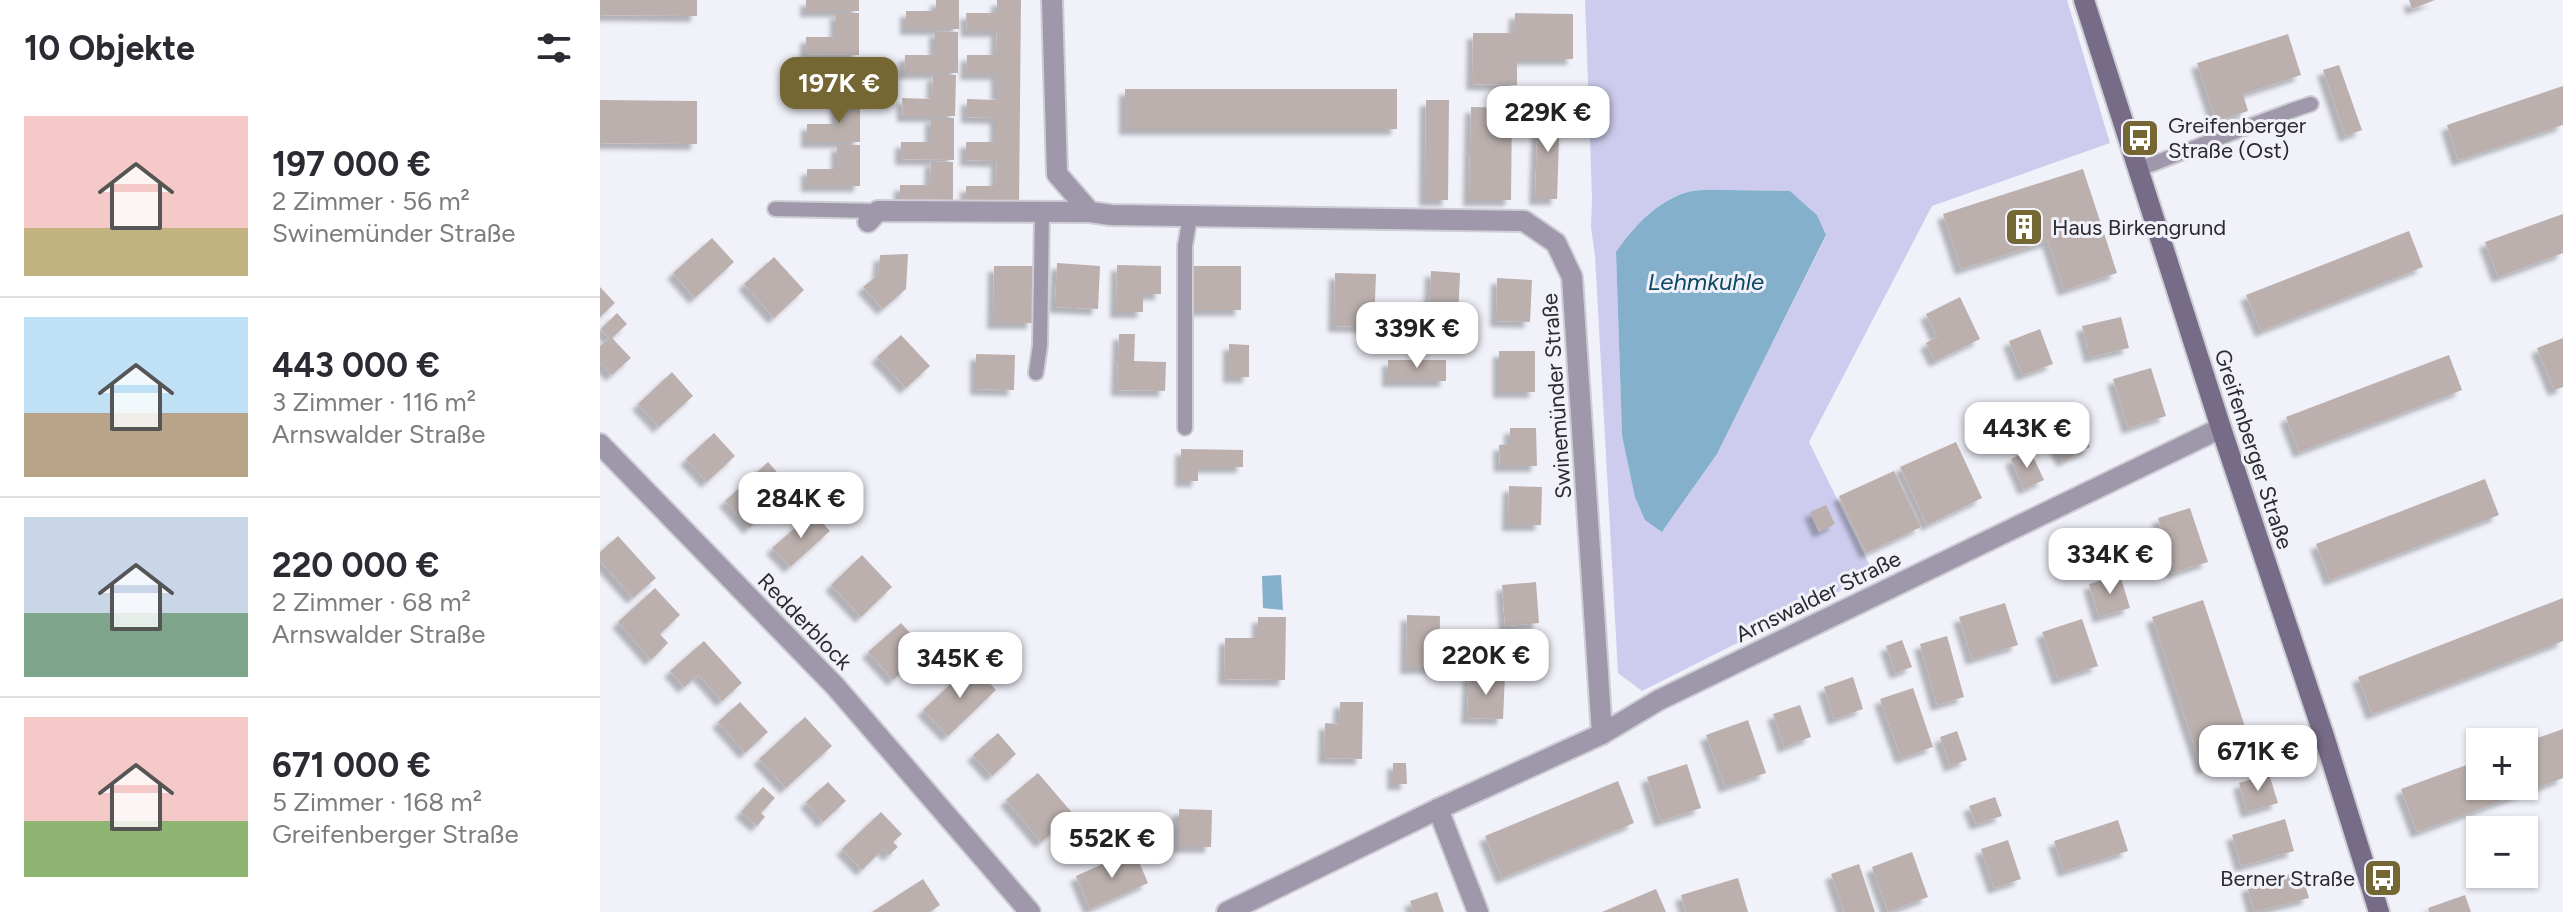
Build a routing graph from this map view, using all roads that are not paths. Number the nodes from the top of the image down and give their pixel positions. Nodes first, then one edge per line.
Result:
1 (1052, 0) edge
2 (2084, 0) edge
3 (2311, 104) dead end
4 (2139, 169) junction
5 (775, 209) dead end
6 (1042, 212) junction
7 (1090, 212) junction
8 (873, 216) joint
9 (1190, 217) junction
10 (1036, 373) dead end
11 (1185, 428) dead end
12 (2221, 428) junction
13 (600, 444) edge
14 (1602, 734) junction
15 (1438, 809) junction
16 (1030, 912) edge
17 (1227, 912) edge
18 (1478, 912) edge
19 (2379, 912) edge

1 - 7 street
2 - 4 street, Greifenberger Straße
3 - 4 lane
4 - 12 street, Greifenberger Straße
5 - 8 lane
6 - 7 street, Swinemünder Straße
6 - 8 street, Swinemünder Straße
6 - 10 lane
7 - 9 street, Swinemünder Straße
9 - 11 lane
9 - 14 street, Swinemünder Straße
12 - 14 street, Arnswalder Straße
12 - 19 street, Greifenberger Straße
13 - 16 street, Redderblock
14 - 15 street, Arnswalder Straße
15 - 17 street, Arnswalder Straße
15 - 18 street

